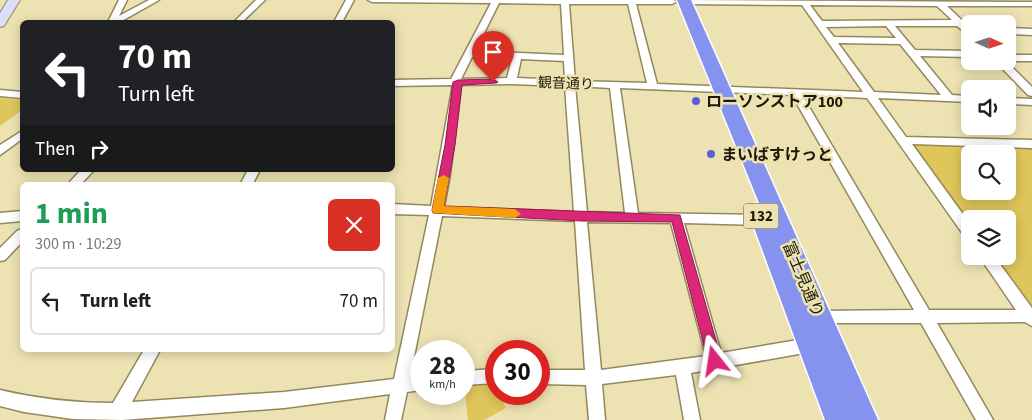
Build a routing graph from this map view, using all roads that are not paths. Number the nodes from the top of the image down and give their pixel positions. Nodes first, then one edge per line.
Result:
1 (14, 0) edge
2 (122, 0) edge
3 (155, 0) edge
4 (261, 0) edge
5 (350, 0) edge
6 (372, 0) edge
7 (497, 1) edge
8 (564, 1) edge
9 (631, 1) edge
10 (678, 1) edge
11 (804, 2) edge
12 (847, 2) edge
13 (938, 2) edge
14 (1032, 4) edge
15 (115, 20) edge
16 (118, 20) edge
17 (240, 20) edge
18 (339, 20) edge
19 (0, 23) edge
20 (961, 23) joint
21 (818, 24) junction
22 (889, 24) junction
23 (1016, 31) edge
24 (1032, 32) edge
25 (830, 40) junction
26 (904, 41) junction
27 (914, 53) junction
28 (468, 54) junction
29 (961, 54) edge
30 (517, 56) junction
31 (568, 58) junction
32 (1016, 58) edge
33 (1032, 58) edge
34 (1009, 70) edge
35 (511, 81) junction
36 (458, 82) junction
37 (395, 83) edge
38 (570, 84) junction
39 (615, 85) junction
40 (653, 87) junction
41 (716, 90) junction
42 (796, 93) junction
43 (1032, 93) edge
44 (0, 94) edge
45 (20, 95) edge
46 (870, 95) junction
47 (950, 98) junction
48 (961, 99) edge
49 (1016, 101) edge
50 (1032, 102) edge
51 (20, 136) edge
52 (903, 140) junction
53 (1032, 144) edge
54 (0, 151) edge
55 (86, 172) edge
56 (75, 182) edge
57 (395, 209) edge
58 (437, 210) junction
59 (20, 216) edge
60 (582, 217) junction
61 (0, 218) edge
62 (632, 218) junction
63 (676, 218) junction
64 (763, 220) junction
65 (961, 221) edge
66 (20, 236) edge
67 (0, 256) edge
68 (993, 265) edge
69 (924, 315) junction
70 (820, 317) junction
71 (1031, 318) edge
72 (810, 345) junction
73 (151, 352) edge
74 (715, 361) junction
75 (682, 367) junction
76 (550, 377) edge
77 (593, 378) junction
78 (410, 384) edge
79 (399, 385) junction
80 (0, 398) edge
81 (115, 416) edge
82 (393, 420) edge
83 (597, 420) edge
84 (692, 420) edge
85 (840, 420) edge
86 (863, 420) edge
87 (985, 420) edge

1 - 19 street
2 - 15 street
3 - 16 street
4 - 17 street
5 - 18 street
6 - 7 street
7 - 8 street
7 - 28 street
8 - 9 street
8 - 31 street
9 - 10 street
9 - 40 street
10 - 11 street
10 - 41 highway, 富士見通り / 132
11 - 12 street
11 - 21 street
12 - 13 street
13 - 14 street
13 - 20 street
20 - 22 street
21 - 22 street
21 - 25 street
22 - 26 street
23 - 24 street
25 - 26 street
25 - 46 street
26 - 27 street
27 - 29 street
27 - 47 street
28 - 30 street
28 - 36 street
30 - 31 street
30 - 35 street
31 - 38 street
32 - 33 street
34 - 43 street
35 - 36 street, 観音通り
35 - 38 street, 観音通り
36 - 37 street, 観音通り
36 - 58 street
38 - 39 street, 観音通り
38 - 60 street
39 - 40 street, 観音通り
39 - 62 street
40 - 41 street, 観音通り
41 - 42 street, 観音通り
41 - 64 highway, 富士見通り / 132
41 - 70 highway, 富士見通り / 132
42 - 46 street, 観音通り
42 - 69 street
44 - 45 street
46 - 47 street, 観音通り
46 - 52 street
47 - 48 street, 観音通り
49 - 50 street
51 - 54 street
52 - 53 street
52 - 65 street
55 - 56 street
57 - 58 street
58 - 60 street
58 - 79 street
59 - 61 street
60 - 62 street
60 - 77 street
62 - 63 street
63 - 64 street
63 - 74 street
64 - 72 highway, 富士見通り / 132
66 - 67 street
68 - 71 street
69 - 70 street
69 - 71 street
69 - 87 street
70 - 72 street
70 - 86 highway, 富士見通り / 132
72 - 74 street
72 - 85 highway, 富士見通り / 132
73 - 81 street
74 - 75 street
75 - 77 street
75 - 84 street
76 - 77 street
77 - 83 street
78 - 79 street
79 - 81 street
79 - 82 street
80 - 81 street

